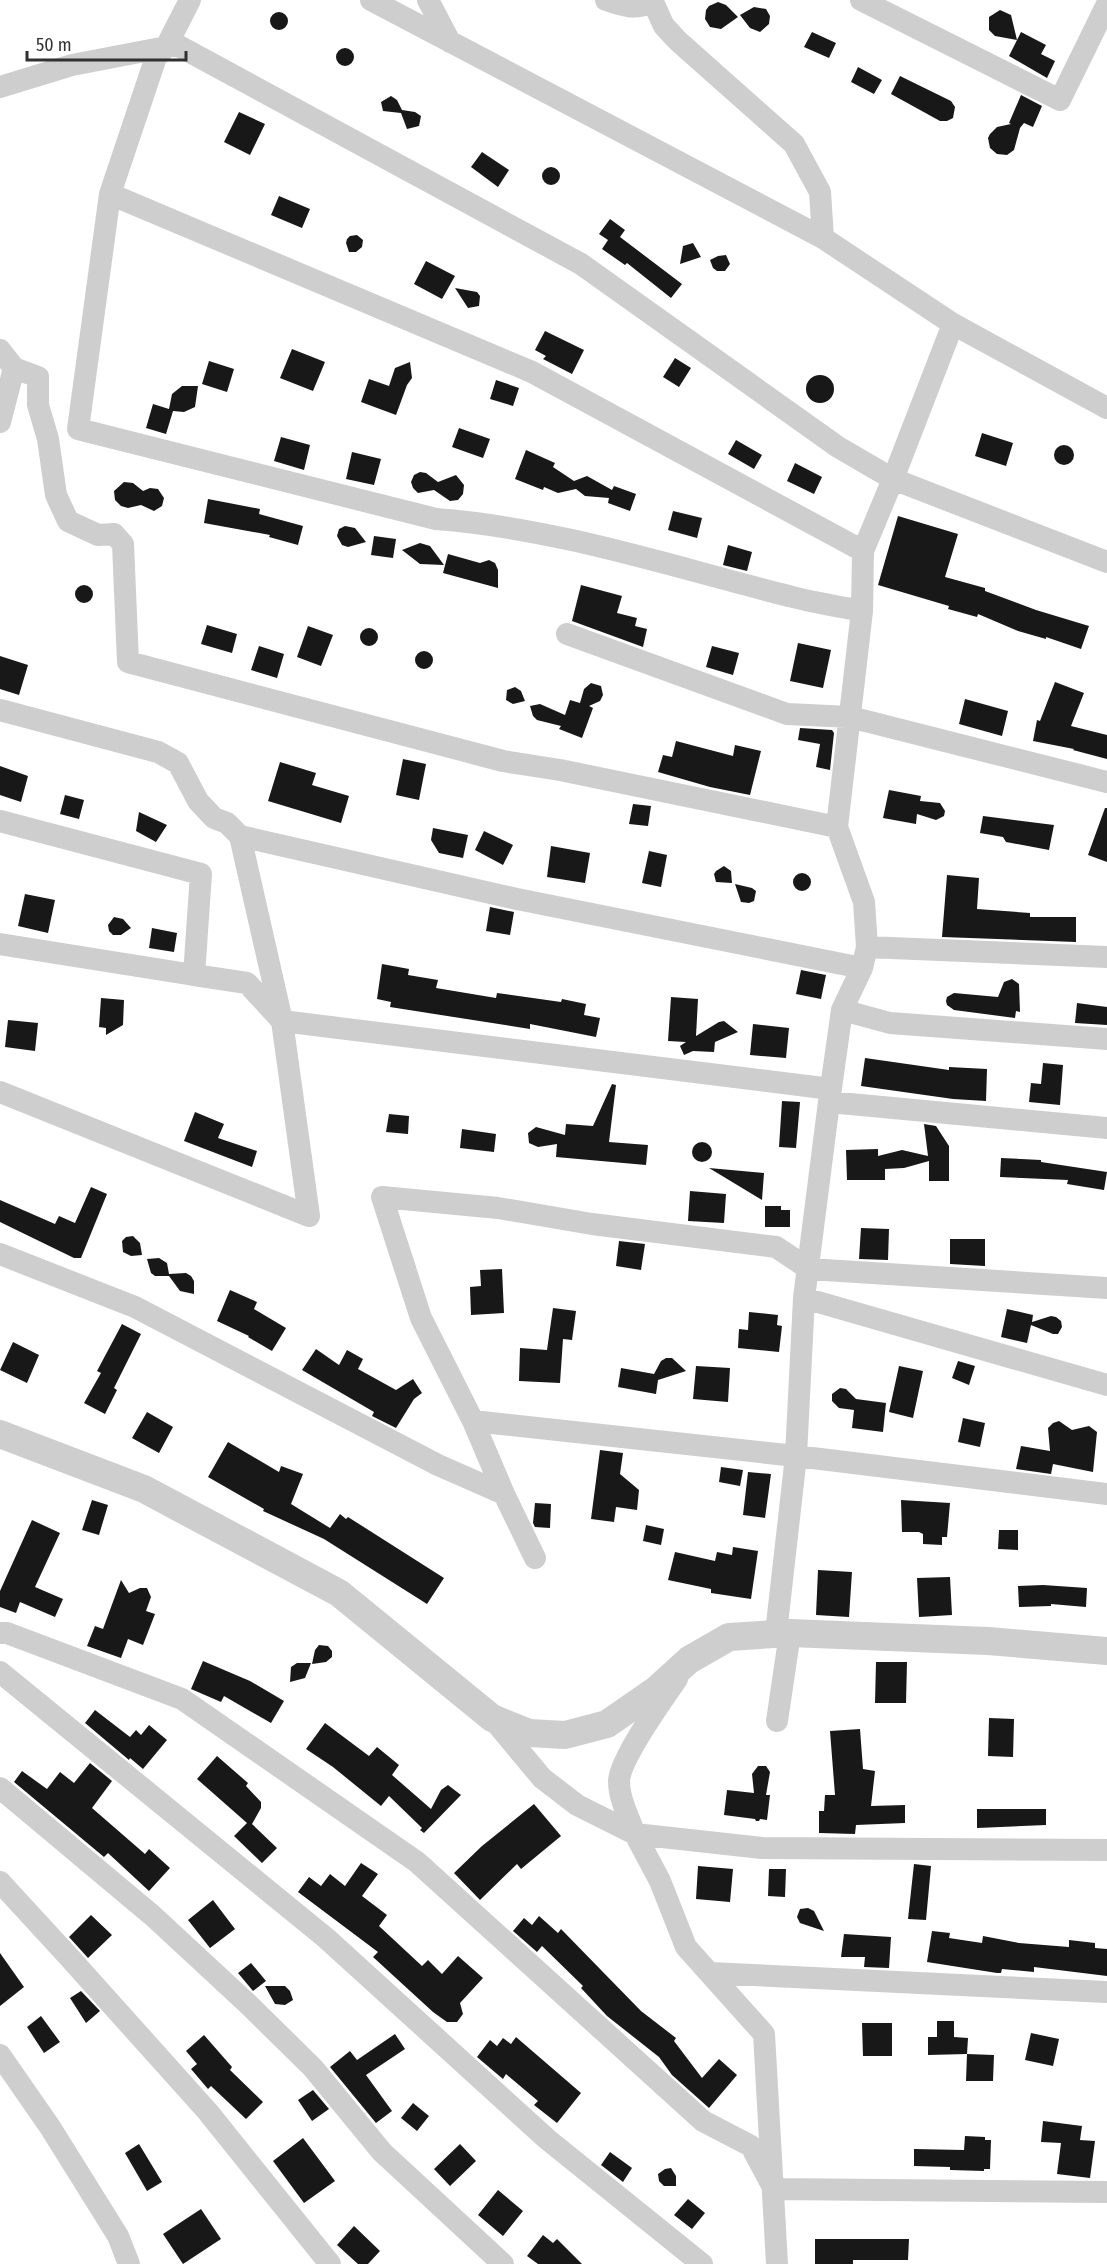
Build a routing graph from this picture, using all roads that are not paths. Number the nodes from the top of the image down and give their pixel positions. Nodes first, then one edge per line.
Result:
1 (190, 0) edge
2 (371, 0) edge
3 (428, 0) edge
4 (606, 0) edge
5 (861, 0) edge
6 (652, 1) edge
7 (1107, 4) edge
8 (450, 42) junction
9 (166, 47) junction
10 (0, 87) edge
11 (110, 194) junction
12 (823, 238) junction
13 (953, 324) junction
14 (0, 350) edge
15 (14, 368) junction
16 (1107, 408) edge
17 (0, 422) edge
18 (894, 479) junction
19 (863, 551) junction
20 (1107, 562) edge
21 (862, 611) junction
22 (567, 634) dead end
23 (0, 710) edge
24 (850, 717) junction
25 (1107, 782) edge
26 (0, 820) edge
27 (837, 827) junction
28 (240, 836) junction
29 (0, 944) edge
30 (1107, 957) edge
31 (864, 958) junction
32 (194, 975) junction
33 (842, 1010) junction
34 (282, 1021) junction
35 (1107, 1039) edge
36 (0, 1092) edge
37 (830, 1096) junction
38 (1107, 1128) edge
39 (0, 1254) edge
40 (809, 1269) junction
41 (1107, 1288) edge
42 (804, 1298) junction
43 (1107, 1385) edge
44 (473, 1421) junction
45 (0, 1434) edge
46 (796, 1456) junction
47 (504, 1494) junction
48 (1107, 1494) edge
49 (535, 1558) dead end
50 (783, 1633) junction
51 (0, 1634) edge
52 (1107, 1651) edge
53 (689, 1660) junction
54 (0, 1672) edge
55 (492, 1718) junction
56 (777, 1721) dead end
57 (0, 1788) edge
58 (635, 1834) junction
59 (1107, 1850) edge
60 (0, 1882) edge
61 (710, 1973) junction
62 (1107, 1992) edge
63 (0, 2055) edge
64 (774, 2189) junction
65 (1107, 2192) edge
66 (129, 2264) edge
67 (330, 2264) edge
68 (503, 2264) edge
69 (702, 2264) edge
70 (777, 2264) edge

1 - 9 street
2 - 8 street
3 - 8 street
4 - 6 street
5 - 7 street
6 - 12 street
8 - 12 street
9 - 10 street
9 - 11 street
9 - 18 street
11 - 19 street
11 - 21 street
12 - 13 street
13 - 16 street
13 - 18 street
14 - 15 street
15 - 17 street
15 - 27 street
18 - 19 street
18 - 20 street
19 - 21 street
21 - 24 street
22 - 24 street
23 - 28 street
24 - 25 street
24 - 27 street
26 - 32 street
27 - 31 street
28 - 31 street
28 - 34 street
29 - 32 street
30 - 31 street
31 - 33 street
32 - 34 street
33 - 35 street
33 - 37 street
34 - 36 street
34 - 37 street
37 - 38 street
37 - 40 street
39 - 47 street
40 - 41 street
40 - 42 street
40 - 44 street
42 - 43 street
42 - 46 street
44 - 46 street
44 - 47 street
45 - 55 street
46 - 48 street
46 - 50 street
47 - 49 street
50 - 52 street
50 - 53 street
50 - 56 street
51 - 64 street
53 - 55 street
53 - 58 street
54 - 69 street
55 - 58 street
57 - 68 street
58 - 59 street
58 - 61 street
60 - 67 street
61 - 62 street
61 - 64 street
63 - 66 street
64 - 65 street
64 - 70 street

